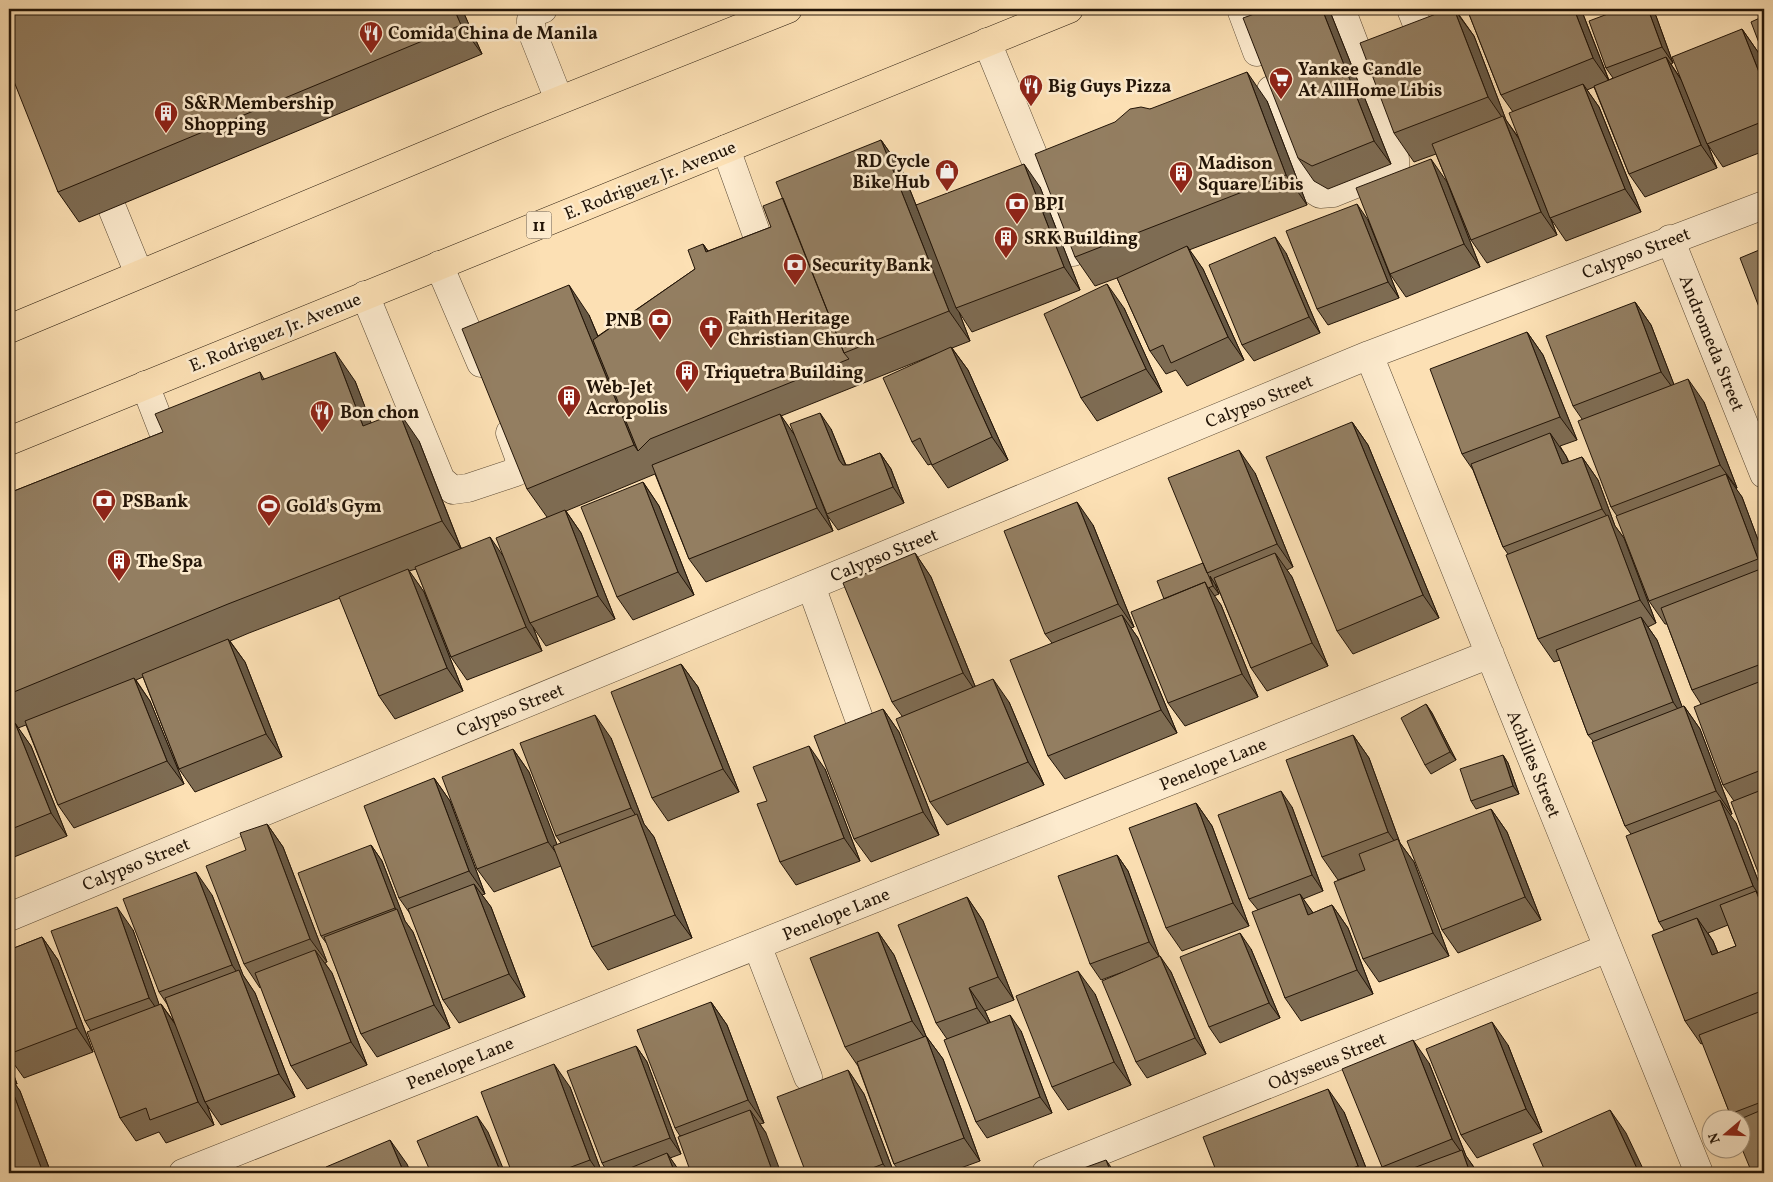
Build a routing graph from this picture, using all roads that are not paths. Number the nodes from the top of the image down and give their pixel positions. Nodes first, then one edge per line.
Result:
1 (543, 9) edge
2 (788, 9) edge
3 (1069, 9) edge
4 (1241, 9) edge
5 (1341, 9) edge
6 (987, 42) junction
7 (559, 100) junction
8 (726, 149) junction
9 (1764, 205) edge
10 (112, 208) dead end
11 (1670, 239) junction
12 (763, 252) edge
13 (1073, 252) edge
14 (439, 265) junction
15 (139, 274) junction
16 (365, 295) junction
17 (9, 329) edge
18 (1369, 356) junction
19 (490, 383) edge
20 (145, 385) junction
21 (500, 409) edge
22 (9, 441) edge
23 (172, 453) edge
24 (1764, 474) edge
25 (811, 586) junction
26 (1490, 654) junction
27 (861, 724) edge
28 (9, 917) edge
29 (757, 945) junction
30 (1608, 948) junction
31 (808, 1077) dead end
32 (183, 1173) edge
33 (1046, 1173) edge
34 (1699, 1173) edge

1 - 7 street
2 - 7 main road
3 - 6 main road, E. Rodriguez Jr. Avenue / 11
4 - 5 street
6 - 8 main road, E. Rodriguez Jr. Avenue / 11
6 - 13 street
7 - 15 main road
8 - 12 street
8 - 14 main road, E. Rodriguez Jr. Avenue / 11
9 - 11 street, Calypso Street
10 - 15 street
11 - 18 street, Calypso Street
11 - 24 street, Andromeda Street
14 - 16 main road, E. Rodriguez Jr. Avenue / 11
14 - 19 street
15 - 17 main road
16 - 20 main road, E. Rodriguez Jr. Avenue / 11
16 - 21 street
18 - 25 street, Calypso Street
18 - 26 street, Achilles Street
20 - 22 main road, E. Rodriguez Jr. Avenue / 11
20 - 23 street
25 - 27 street
25 - 28 street, Calypso Street
26 - 29 street, Penelope Lane
26 - 30 street, Achilles Street
29 - 31 street
29 - 32 street, Penelope Lane
30 - 33 street, Odysseus Street
30 - 34 street, Achilles Street

